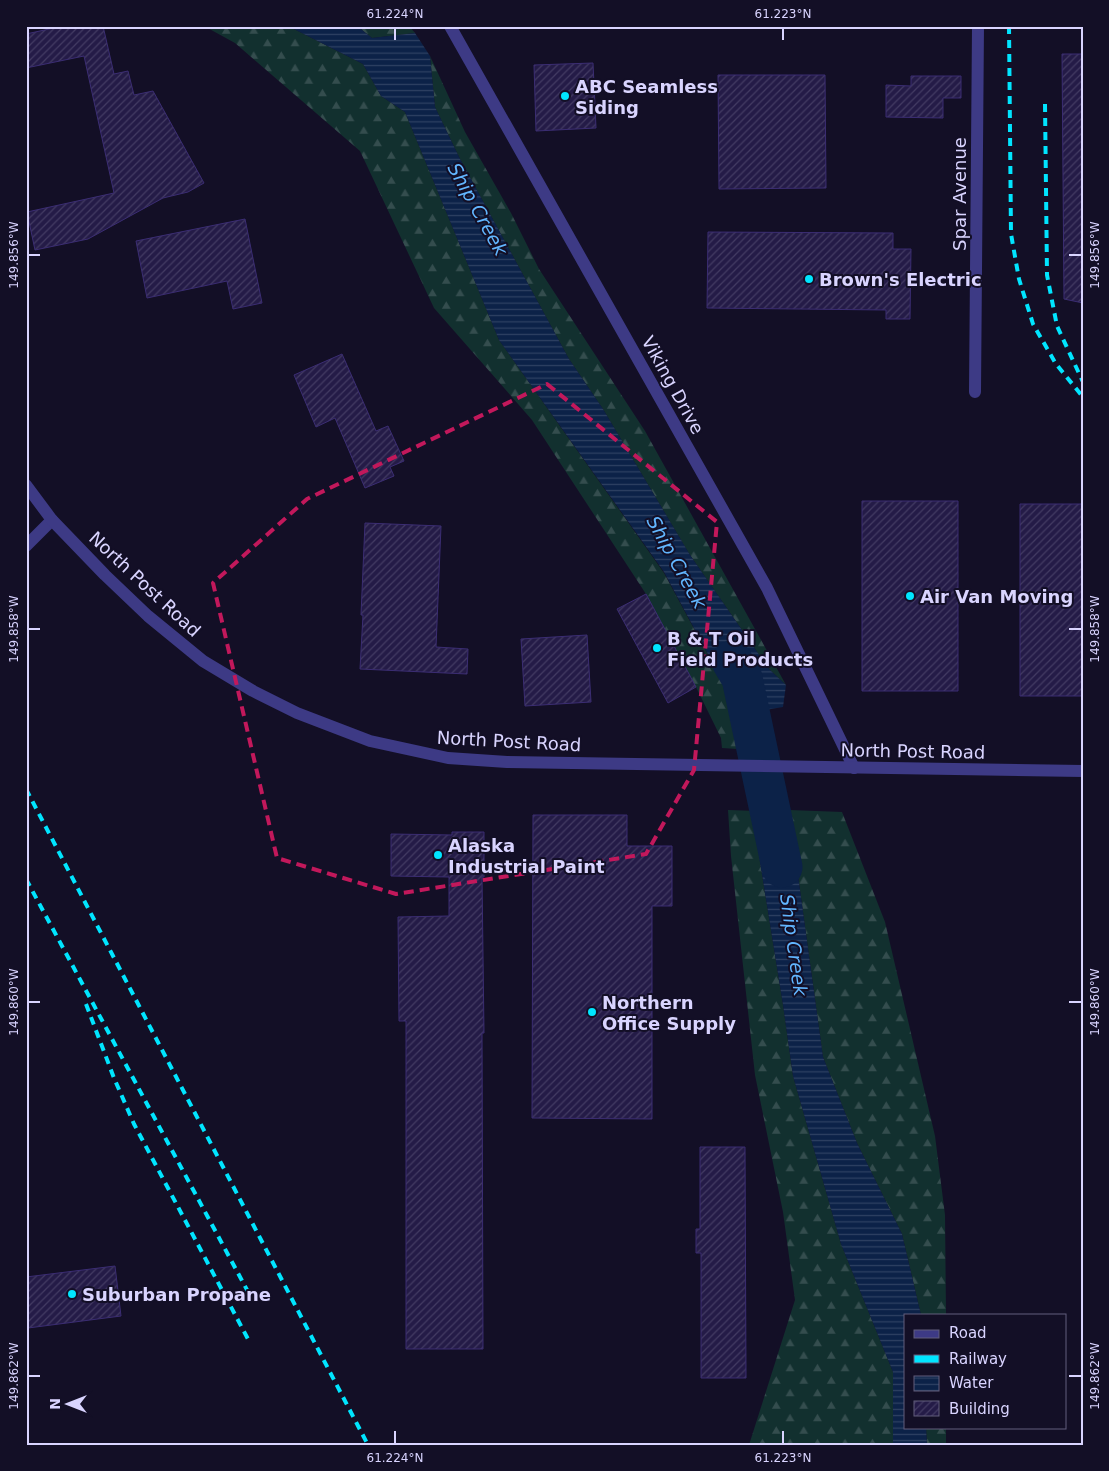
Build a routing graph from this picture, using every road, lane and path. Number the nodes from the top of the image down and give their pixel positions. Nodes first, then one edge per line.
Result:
1 (450, 26) edge
2 (978, 26) edge
3 (975, 392) dead end
4 (26, 485) edge
5 (52, 520) junction
6 (26, 546) edge
7 (854, 768) junction
8 (1083, 771) edge

1 - 7 street, Viking Drive
2 - 3 street, Spar Avenue
4 - 5 street, North Post Road
5 - 6 street
5 - 7 street, North Post Road
7 - 8 street, North Post Road

